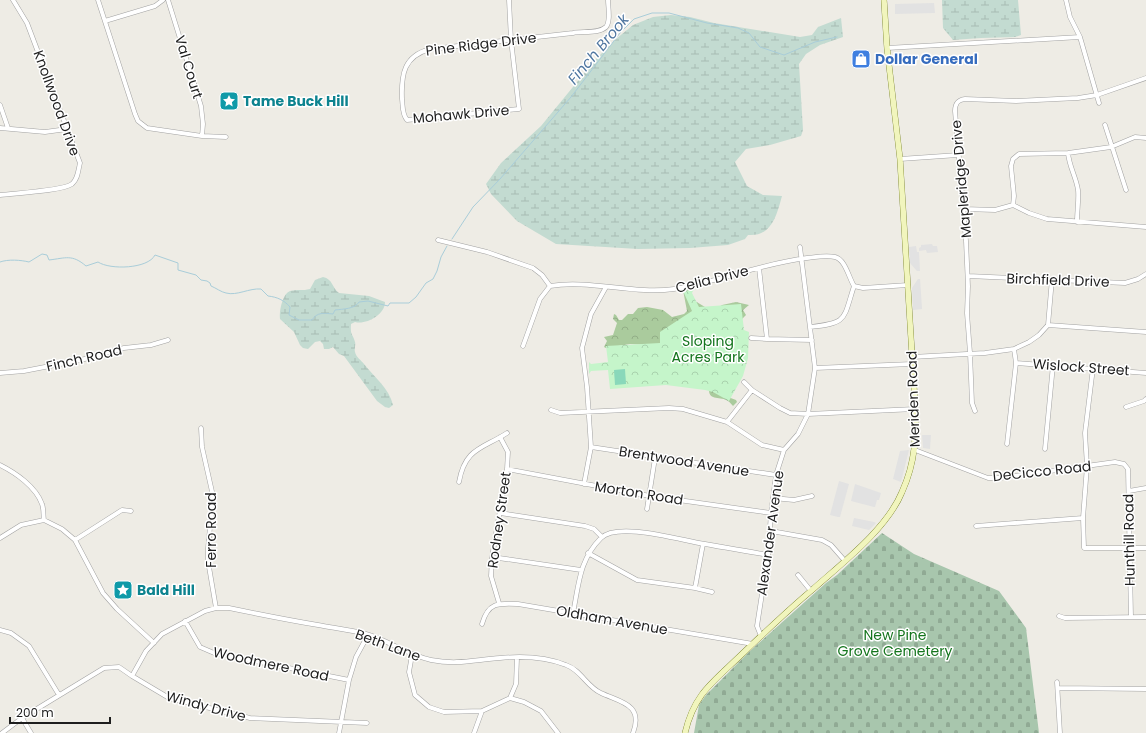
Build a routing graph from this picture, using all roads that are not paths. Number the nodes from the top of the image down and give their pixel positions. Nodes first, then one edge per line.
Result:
1 (13, 0) edge
2 (98, 0) edge
3 (163, 0) edge
4 (168, 0) edge
5 (509, 0) edge
6 (608, 0) edge
7 (884, 0) edge
8 (1066, 0) edge
9 (105, 21) junction
10 (1080, 37) junction
11 (511, 40) junction
12 (887, 48) junction
13 (1146, 78) edge
14 (1097, 95) junction
15 (1099, 103) dead end
16 (0, 105) edge
17 (404, 116) joint
18 (1105, 125) dead end
19 (0, 128) edge
20 (8, 128) junction
21 (67, 129) junction
22 (202, 136) junction
23 (226, 137) dead end
24 (1146, 138) edge
25 (1111, 147) junction
26 (1068, 153) junction
27 (958, 155) junction
28 (900, 159) junction
29 (1126, 190) dead end
30 (0, 195) edge
31 (1013, 205) junction
32 (964, 209) junction
33 (1077, 222) junction
34 (1146, 227) edge
35 (438, 240) dead end
36 (800, 247) dead end
37 (801, 259) junction
38 (758, 268) junction
39 (1146, 274) edge
40 (968, 276) junction
41 (1052, 279) junction
42 (908, 285) junction
43 (550, 286) junction
44 (854, 286) junction
45 (606, 287) junction
46 (1048, 325) junction
47 (810, 327) junction
48 (1146, 332) edge
49 (751, 338) dead end
50 (767, 339) junction
51 (168, 340) dead end
52 (812, 340) junction
53 (523, 346) dead end
54 (1014, 349) junction
55 (970, 353) junction
56 (912, 357) junction
57 (1016, 363) junction
58 (912, 364) junction
59 (1053, 365) junction
60 (815, 368) junction
61 (1093, 368) junction
62 (0, 373) edge
63 (1146, 373) edge
64 (744, 382) dead end
65 (752, 390) junction
66 (1146, 399) edge
67 (1126, 407) dead end
68 (915, 409) junction
69 (551, 410) dead end
70 (975, 411) dead end
71 (588, 413) junction
72 (808, 414) junction
73 (727, 422) junction
74 (201, 428) dead end
75 (507, 433) dead end
76 (500, 437) junction
77 (1007, 444) dead end
78 (591, 447) junction
79 (1045, 449) dead end
80 (784, 450) junction
81 (915, 450) junction
82 (655, 458) junction
83 (1124, 464) joint
84 (0, 465) edge
85 (1087, 466) junction
86 (507, 469) junction
87 (776, 475) junction
88 (459, 482) dead end
89 (584, 484) junction
90 (1146, 488) edge
91 (1128, 491) junction
92 (650, 496) junction
93 (812, 496) dead end
94 (773, 498) junction
95 (647, 510) dead end
96 (131, 511) dead end
97 (771, 512) junction
98 (500, 513) junction
99 (1083, 518) junction
100 (44, 520) junction
101 (976, 526) dead end
102 (771, 531) junction
103 (602, 537) junction
104 (0, 538) edge
105 (75, 540) junction
106 (703, 544) junction
107 (1146, 548) edge
108 (1130, 549) junction
109 (588, 554) junction
110 (768, 554) junction
111 (492, 557) junction
112 (845, 561) junction
113 (581, 570) junction
114 (798, 575) dead end
115 (696, 588) junction
116 (811, 590) junction
117 (712, 592) dead end
118 (499, 603) junction
119 (216, 608) junction
120 (573, 613) junction
121 (1059, 616) dead end
122 (1131, 617) junction
123 (1146, 617) edge
124 (185, 621) junction
125 (482, 624) dead end
126 (0, 630) edge
127 (368, 635) junction
128 (761, 636) junction
129 (154, 643) junction
130 (753, 644) junction
131 (412, 655) junction
132 (517, 658) junction
133 (132, 676) junction
134 (349, 680) junction
135 (1057, 682) dead end
136 (1058, 688) junction
137 (1146, 689) edge
138 (59, 695) junction
139 (510, 698) junction
140 (482, 711) junction
141 (22, 718) junction
142 (342, 722) junction
143 (367, 723) dead end
144 (2, 733) edge
145 (31, 733) edge
146 (340, 733) edge
147 (474, 733) edge
148 (558, 733) edge
149 (633, 733) edge
150 (685, 733) edge
151 (1060, 733) edge

1 - 21 street, Knollwood Drive
2 - 9 street
3 - 9 street
4 - 22 street, Val Court
5 - 11 street
6 - 11 street, Pine Ridge Drive
7 - 12 main road, Meriden Road
8 - 10 street
9 - 22 street
10 - 12 street
10 - 14 street
11 - 17 street, Pine Ridge Drive
11 - 17 street, Mohawk Drive
12 - 28 main road, Meriden Road
13 - 14 street, Mapleridge Drive
14 - 15 street
14 - 27 street, Mapleridge Drive
16 - 20 street
18 - 25 street
19 - 20 street
20 - 21 street
21 - 30 street, Knollwood Drive
22 - 23 street
24 - 25 street
25 - 26 street
25 - 29 street
26 - 31 street
26 - 33 street
27 - 28 street
27 - 32 street, Mapleridge Drive
28 - 42 main road, Meriden Road
31 - 32 street
31 - 33 street
32 - 40 street, Mapleridge Drive
33 - 34 street
35 - 43 street
36 - 37 street, Alexander Avenue
37 - 38 street, Celia Drive
37 - 44 street, Celia Drive
37 - 47 street, Alexander Avenue
38 - 45 street, Celia Drive
38 - 50 street
39 - 41 street, Birchfield Drive
40 - 41 street, Birchfield Drive
40 - 55 street, Mapleridge Drive
41 - 46 street
42 - 44 street
42 - 56 main road, Meriden Road
43 - 45 street, Celia Drive
43 - 53 street
44 - 47 street
45 - 71 street
46 - 48 street
46 - 54 street
47 - 52 street, Alexander Avenue
49 - 50 street
50 - 52 street
51 - 62 street, Finch Road
52 - 60 street, Alexander Avenue
54 - 55 street
54 - 57 street
55 - 56 street
55 - 70 street, Mapleridge Drive
56 - 58 main road, Meriden Road
57 - 59 street, Wislock Street
57 - 77 street
58 - 60 street
58 - 68 main road, Meriden Road
59 - 61 street, Wislock Street
59 - 79 street
60 - 72 street, Alexander Avenue
61 - 63 street, Wislock Street
61 - 85 street
64 - 65 street
65 - 72 street
65 - 73 street
66 - 67 street
68 - 72 street
68 - 81 main road, Meriden Road
69 - 71 street
71 - 73 street
71 - 78 street
72 - 80 street, Alexander Avenue
73 - 80 street
74 - 119 street, Ferro Road
75 - 76 street
76 - 86 street, Rodney Street
76 - 88 street
78 - 82 street, Brentwood Avenue
78 - 89 street
80 - 87 street, Alexander Avenue
81 - 85 street, DeCicco Road
81 - 112 main road, Meriden Road
82 - 87 street, Brentwood Avenue
82 - 92 street
83 - 85 street, DeCicco Road
83 - 91 street, Hunthill Road
84 - 100 street
85 - 99 street
86 - 89 street, Morton Road
86 - 98 street, Rodney Street
87 - 94 street, Alexander Avenue
89 - 92 street, Morton Road
90 - 91 street
91 - 108 street, Hunthill Road
92 - 95 street
92 - 97 street, Morton Road
93 - 94 street
94 - 97 street, Alexander Avenue
96 - 105 street
97 - 102 street, Alexander Avenue
98 - 103 street
98 - 111 street, Rodney Street
99 - 101 street
99 - 108 street
100 - 104 street
100 - 105 street
102 - 110 street, Alexander Avenue
102 - 112 street
103 - 106 street
103 - 109 street
105 - 129 street
106 - 110 street
106 - 115 street
107 - 108 street
108 - 122 street, Hunthill Road
109 - 113 street
109 - 115 street
110 - 128 street, Alexander Avenue
111 - 113 street
111 - 118 street, Rodney Street
112 - 116 main road, Meriden Road
113 - 120 street
114 - 116 street
115 - 117 street
116 - 128 main road, Meriden Road
118 - 120 street, Oldham Avenue
118 - 125 street
119 - 124 street, Beth Lane
119 - 127 street, Beth Lane
120 - 130 street, Oldham Avenue
121 - 122 street
122 - 123 street
124 - 129 street, Beth Lane
124 - 134 street, Woodmere Road
126 - 138 street
127 - 131 street, Beth Lane
127 - 134 street
128 - 130 main road, Meriden Road
129 - 133 street, Beth Lane
130 - 150 main road, Meriden Road
131 - 132 street, Beth Lane
131 - 140 street
132 - 139 street
132 - 149 street, Beth Lane
133 - 138 street, Windy Drive
133 - 142 street, Windy Drive
134 - 142 street
135 - 136 street
136 - 137 street
136 - 151 street
138 - 141 street, Windy Drive
139 - 140 street
139 - 148 street
140 - 147 street
141 - 144 street, Windy Drive
141 - 145 street
142 - 143 street, Windy Drive
142 - 146 street

